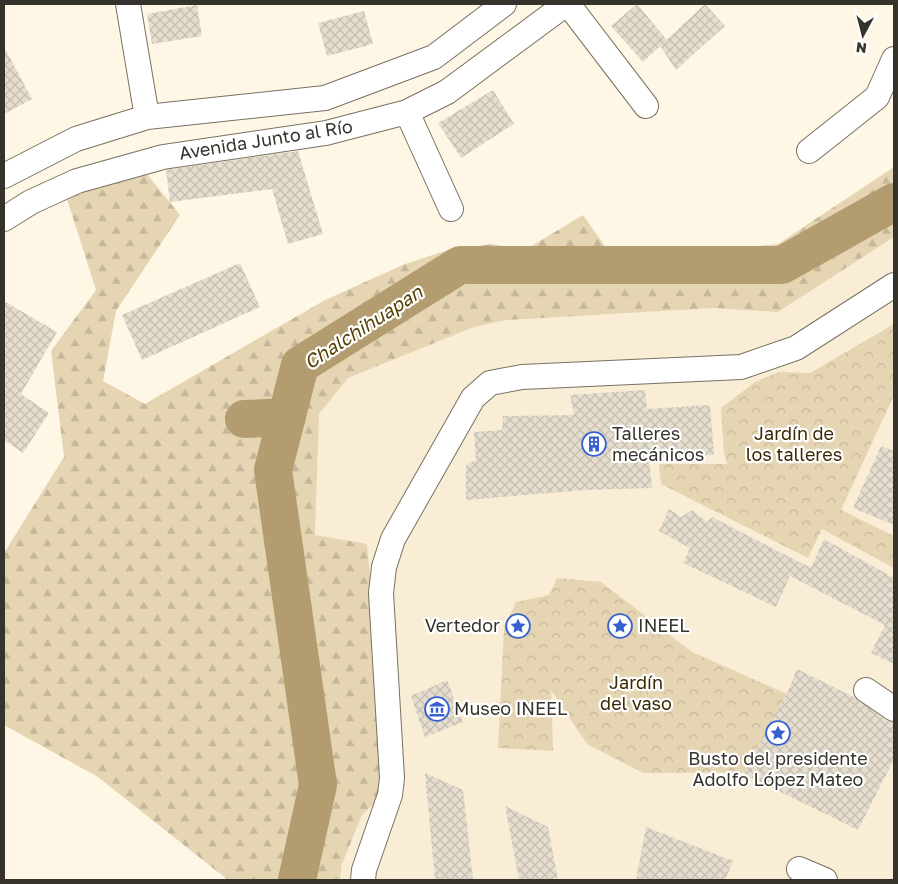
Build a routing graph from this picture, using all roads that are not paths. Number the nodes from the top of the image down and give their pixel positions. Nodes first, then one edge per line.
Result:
1 (128, 4) edge
2 (504, 4) edge
3 (567, 4) edge
4 (894, 59) edge
5 (646, 106) dead end
6 (407, 112) junction
7 (147, 117) junction
8 (809, 151) dead end
9 (6, 174) edge
10 (31, 202) junction
11 (451, 209) dead end
12 (4, 219) edge
13 (894, 285) edge
14 (866, 690) dead end
15 (894, 709) edge
16 (799, 869) dead end
17 (363, 880) edge
18 (825, 880) edge

1 - 7 street
2 - 7 street, Avenida Junto al Río
3 - 5 street
3 - 6 street, Avenida Junto al Río
4 - 8 street
6 - 10 street, Avenida Junto al Río
6 - 11 street
7 - 9 street, Avenida Junto al Río
9 - 10 street
10 - 12 street, Avenida Junto al Río
13 - 17 street
14 - 15 street
16 - 18 street

